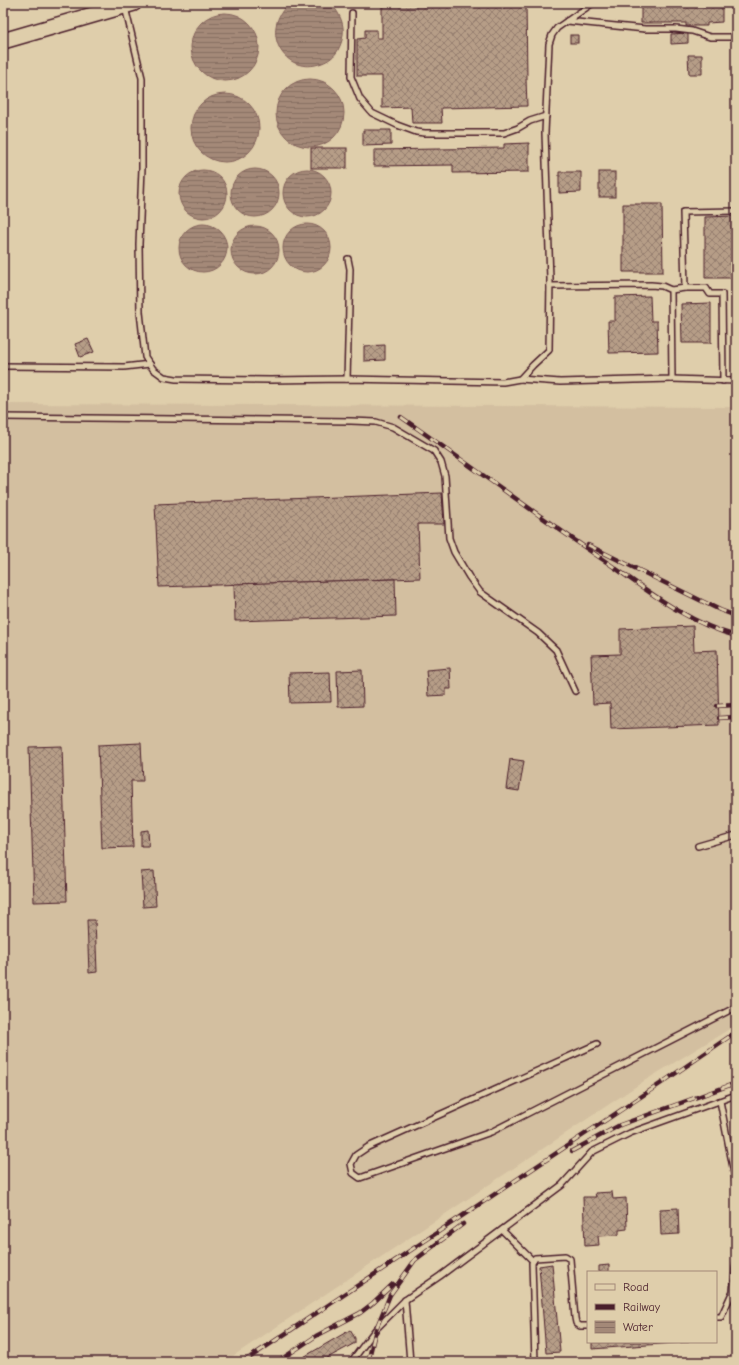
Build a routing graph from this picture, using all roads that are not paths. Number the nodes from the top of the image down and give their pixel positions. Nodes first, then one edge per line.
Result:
1 (593, 3) edge
2 (129, 4) edge
3 (352, 13) dead end
4 (566, 21) junction
5 (731, 37) dead end
6 (3, 41) edge
7 (546, 116) junction
8 (736, 211) edge
9 (348, 259) dead end
10 (550, 286) junction
11 (685, 288) junction
12 (671, 290) junction
13 (150, 364) junction
14 (3, 366) edge
15 (347, 379) junction
16 (520, 379) junction
17 (672, 379) junction
18 (723, 381) junction
19 (736, 381) edge
20 (3, 417) edge
21 (575, 691) dead end
22 (736, 835) edge
23 (698, 846) dead end
24 (736, 1007) edge
25 (597, 1044) dead end
26 (736, 1095) edge
27 (720, 1101) junction
28 (736, 1183) edge
29 (502, 1230) junction
30 (533, 1261) junction
31 (736, 1264) edge
32 (405, 1300) junction
33 (717, 1317) edge
34 (587, 1326) edge
35 (350, 1362) edge
36 (410, 1362) edge
37 (535, 1362) edge

1 - 4 lane
2 - 6 main road
2 - 13 lane
3 - 7 lane
4 - 5 lane
4 - 7 lane
7 - 10 lane
8 - 11 lane
9 - 15 lane
10 - 12 lane
10 - 16 lane
11 - 12 lane
11 - 18 lane
12 - 17 lane
13 - 14 lane
13 - 15 lane
15 - 16 lane
16 - 17 lane
17 - 18 lane
18 - 19 lane
20 - 21 lane
22 - 23 lane
24 - 25 lane
26 - 27 lane
27 - 28 lane
27 - 29 lane
29 - 30 lane
29 - 32 lane
30 - 34 lane
30 - 37 lane
31 - 33 lane
32 - 35 lane
32 - 36 lane

